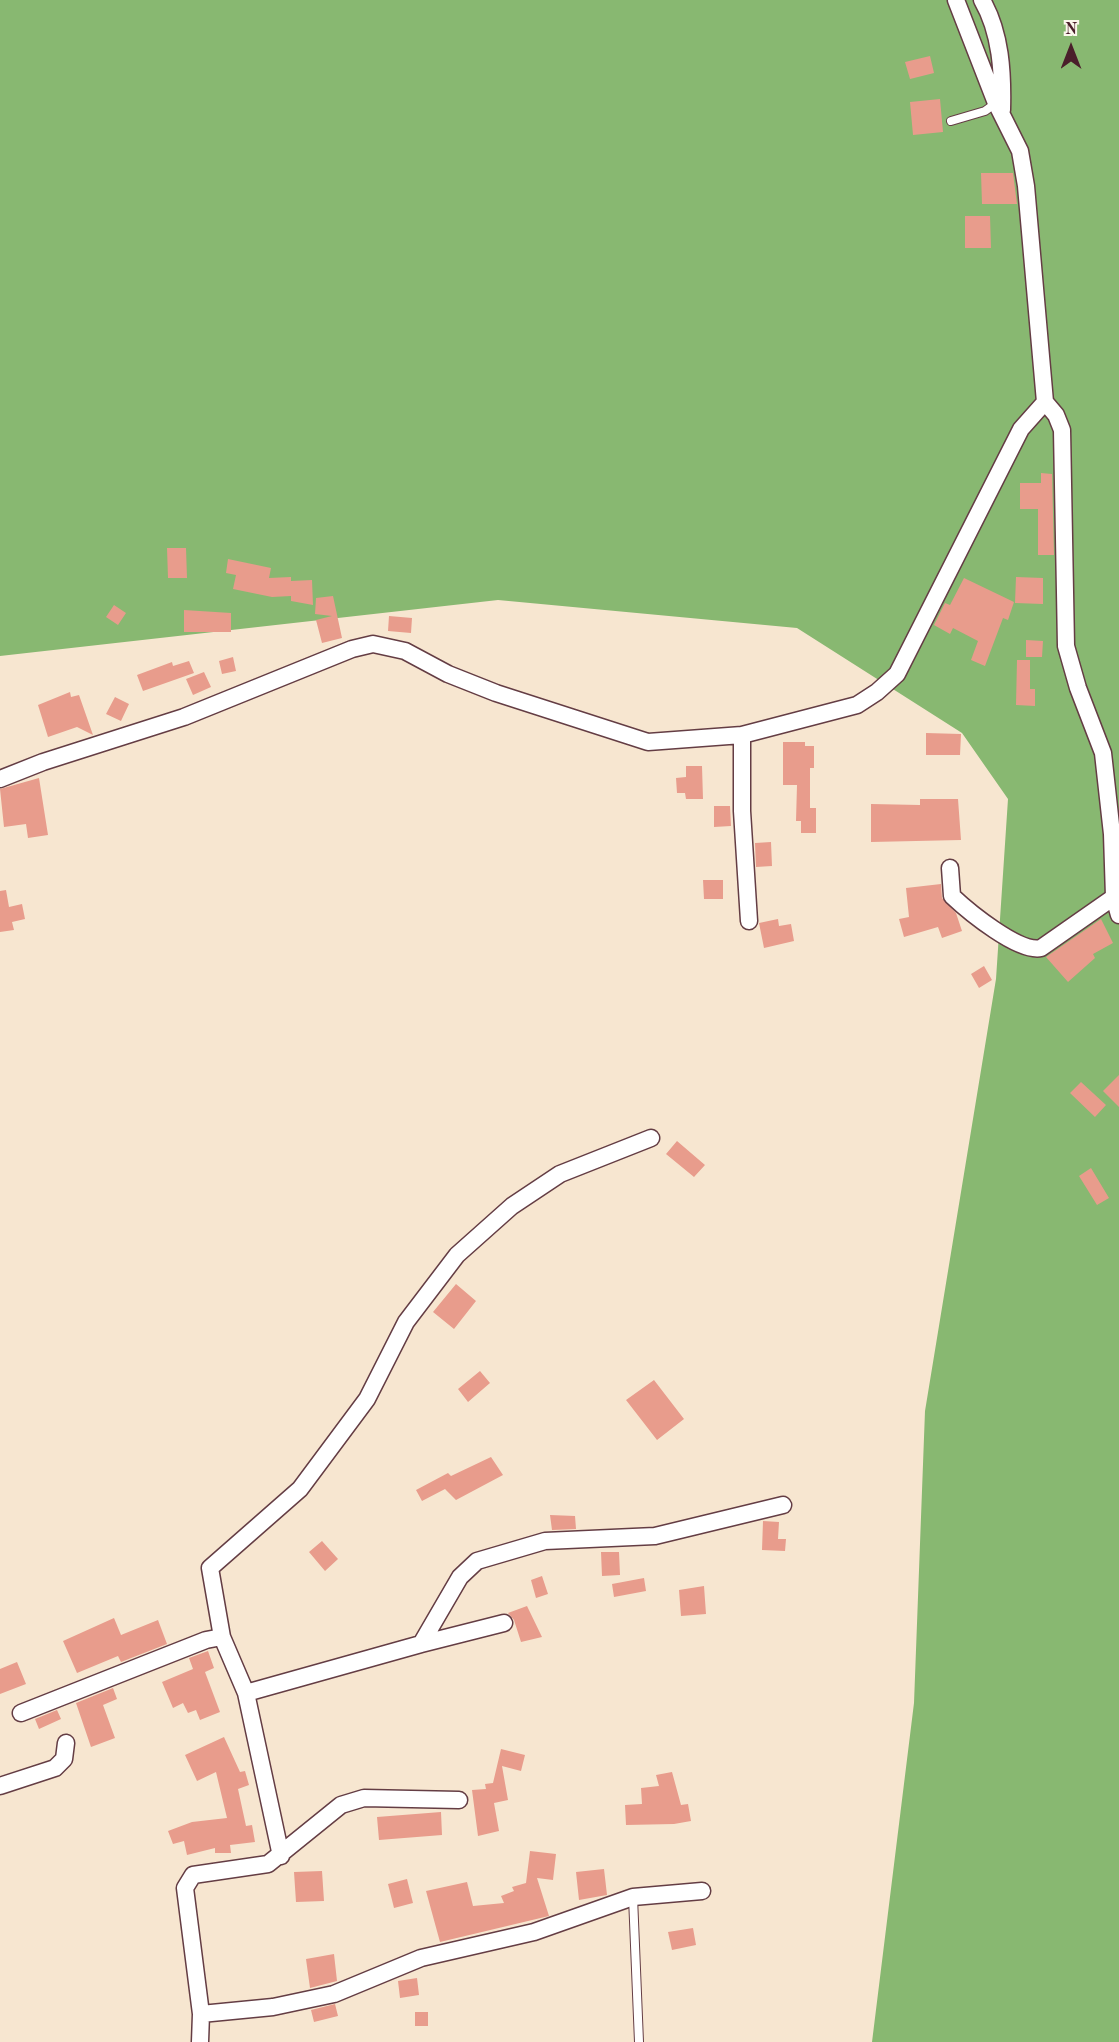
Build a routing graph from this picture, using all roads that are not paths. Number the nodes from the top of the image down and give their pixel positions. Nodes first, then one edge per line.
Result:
1 (956, 0) edge
2 (982, 0) edge
3 (999, 108) junction
4 (951, 121) dead end
5 (1044, 402) junction
6 (742, 735) junction
7 (0, 779) edge
8 (950, 868) dead end
9 (1114, 897) junction
10 (1119, 915) edge
11 (749, 921) dead end
12 (651, 1138) dead end
13 (783, 1504) dead end
14 (504, 1623) dead end
15 (222, 1637) junction
16 (421, 1644) junction
17 (246, 1693) junction
18 (21, 1713) dead end
19 (66, 1743) dead end
20 (0, 1786) edge
21 (459, 1800) dead end
22 (281, 1856) junction
23 (702, 1891) dead end
24 (633, 1897) junction
25 (201, 2014) junction
26 (200, 2042) edge
27 (639, 2042) edge

1 - 3 street
2 - 3 street
3 - 4 lane
3 - 5 street
5 - 6 street
5 - 9 street
6 - 7 street
6 - 11 street
8 - 9 street
9 - 10 street
12 - 15 street
13 - 16 street
14 - 16 street
15 - 17 street
15 - 18 street
16 - 17 street
17 - 22 street
19 - 20 street
21 - 22 street
22 - 25 street
23 - 24 street
24 - 25 street
24 - 27 lane
25 - 26 street

